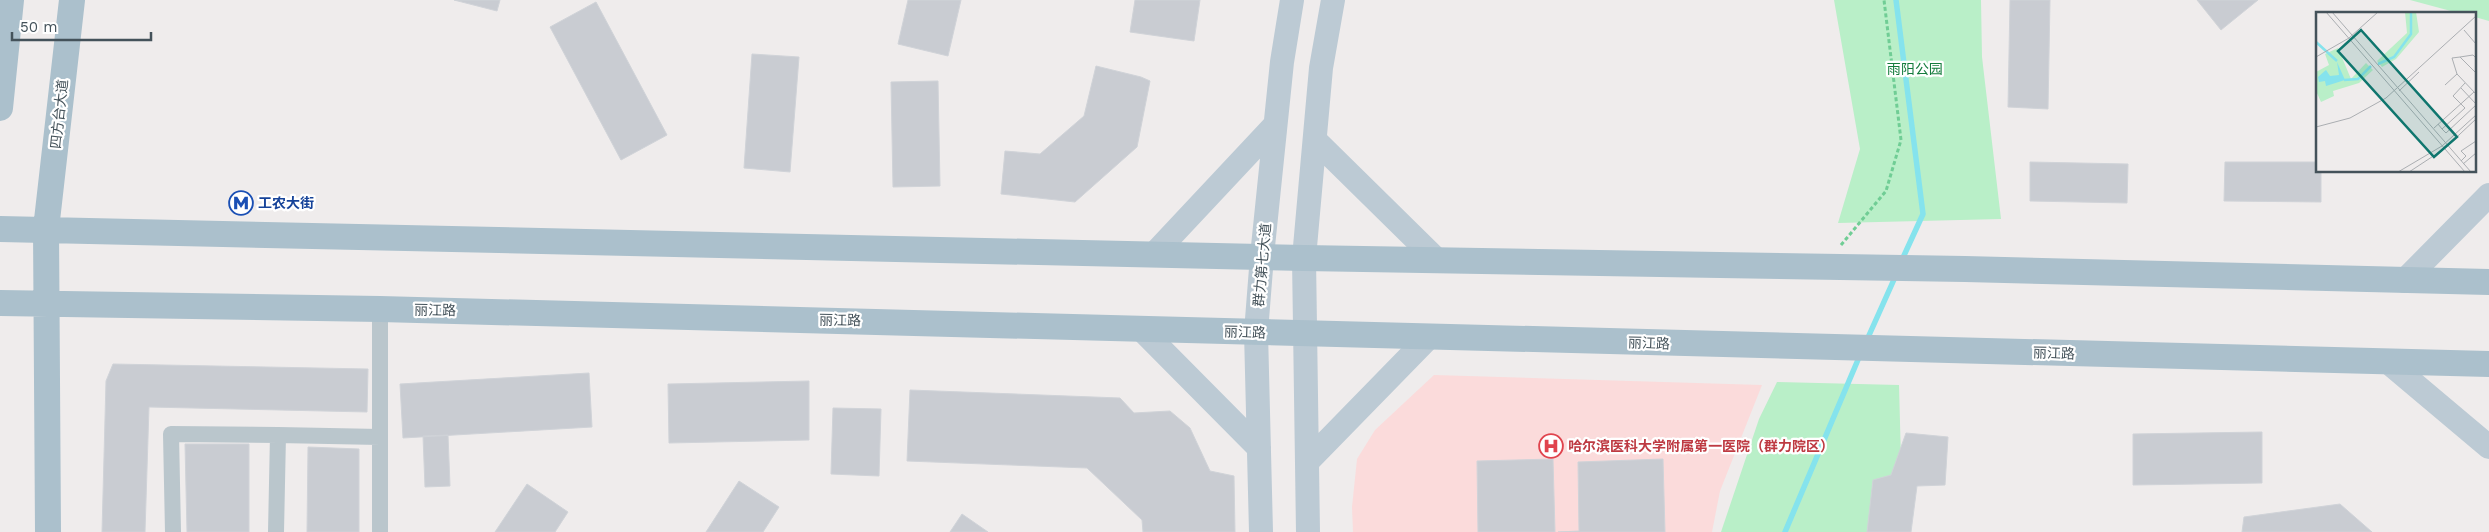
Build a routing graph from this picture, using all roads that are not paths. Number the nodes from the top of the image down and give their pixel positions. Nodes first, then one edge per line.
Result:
1 (11, 0) edge
2 (72, 0) edge
3 (1292, 0) edge
4 (1333, 0) edge
5 (0, 108) edge
6 (1276, 125) junction
7 (1315, 140) junction
8 (2489, 195) edge
9 (0, 229) edge
10 (46, 229) junction
11 (1155, 253) junction
12 (1262, 256) junction
13 (1304, 258) junction
14 (1436, 259) junction
15 (2404, 281) junction
16 (2489, 282) edge
17 (46, 302) junction
18 (0, 303) edge
19 (380, 309) junction
20 (1140, 328) junction
21 (1256, 332) junction
22 (1304, 334) junction
23 (1429, 337) junction
24 (2388, 362) junction
25 (2489, 364) edge
26 (278, 435) junction
27 (380, 437) junction
28 (2489, 447) edge
29 (1259, 448) junction
30 (1307, 462) junction
31 (48, 532) edge
32 (173, 532) edge
33 (276, 532) edge
34 (380, 532) edge
35 (1261, 532) edge
36 (1308, 532) edge

1 - 5 main road
2 - 10 main road, 四方台大道
3 - 6 main road, 群力第七大道
4 - 7 main road
6 - 11 main road
6 - 12 main road, 群力第七大道
7 - 13 main road
7 - 14 main road
8 - 15 main road
9 - 10 main road
10 - 11 main road
10 - 17 main road
11 - 12 main road
12 - 13 main road
12 - 21 main road, 群力第七大道
13 - 14 main road
13 - 22 main road
14 - 15 main road
15 - 16 main road
17 - 18 main road, 丽江路
17 - 19 main road, 丽江路
17 - 31 main road
19 - 20 main road, 丽江路
19 - 27 street
20 - 21 main road, 丽江路
20 - 29 main road
21 - 22 main road, 丽江路
21 - 29 main road, 群力第七大道
22 - 23 main road, 丽江路
22 - 30 main road
23 - 24 main road, 丽江路
23 - 30 main road
24 - 25 main road, 丽江路
24 - 28 main road
26 - 27 street
26 - 32 street
26 - 33 street
27 - 34 street
29 - 35 main road, 群力第七大道
30 - 36 main road

